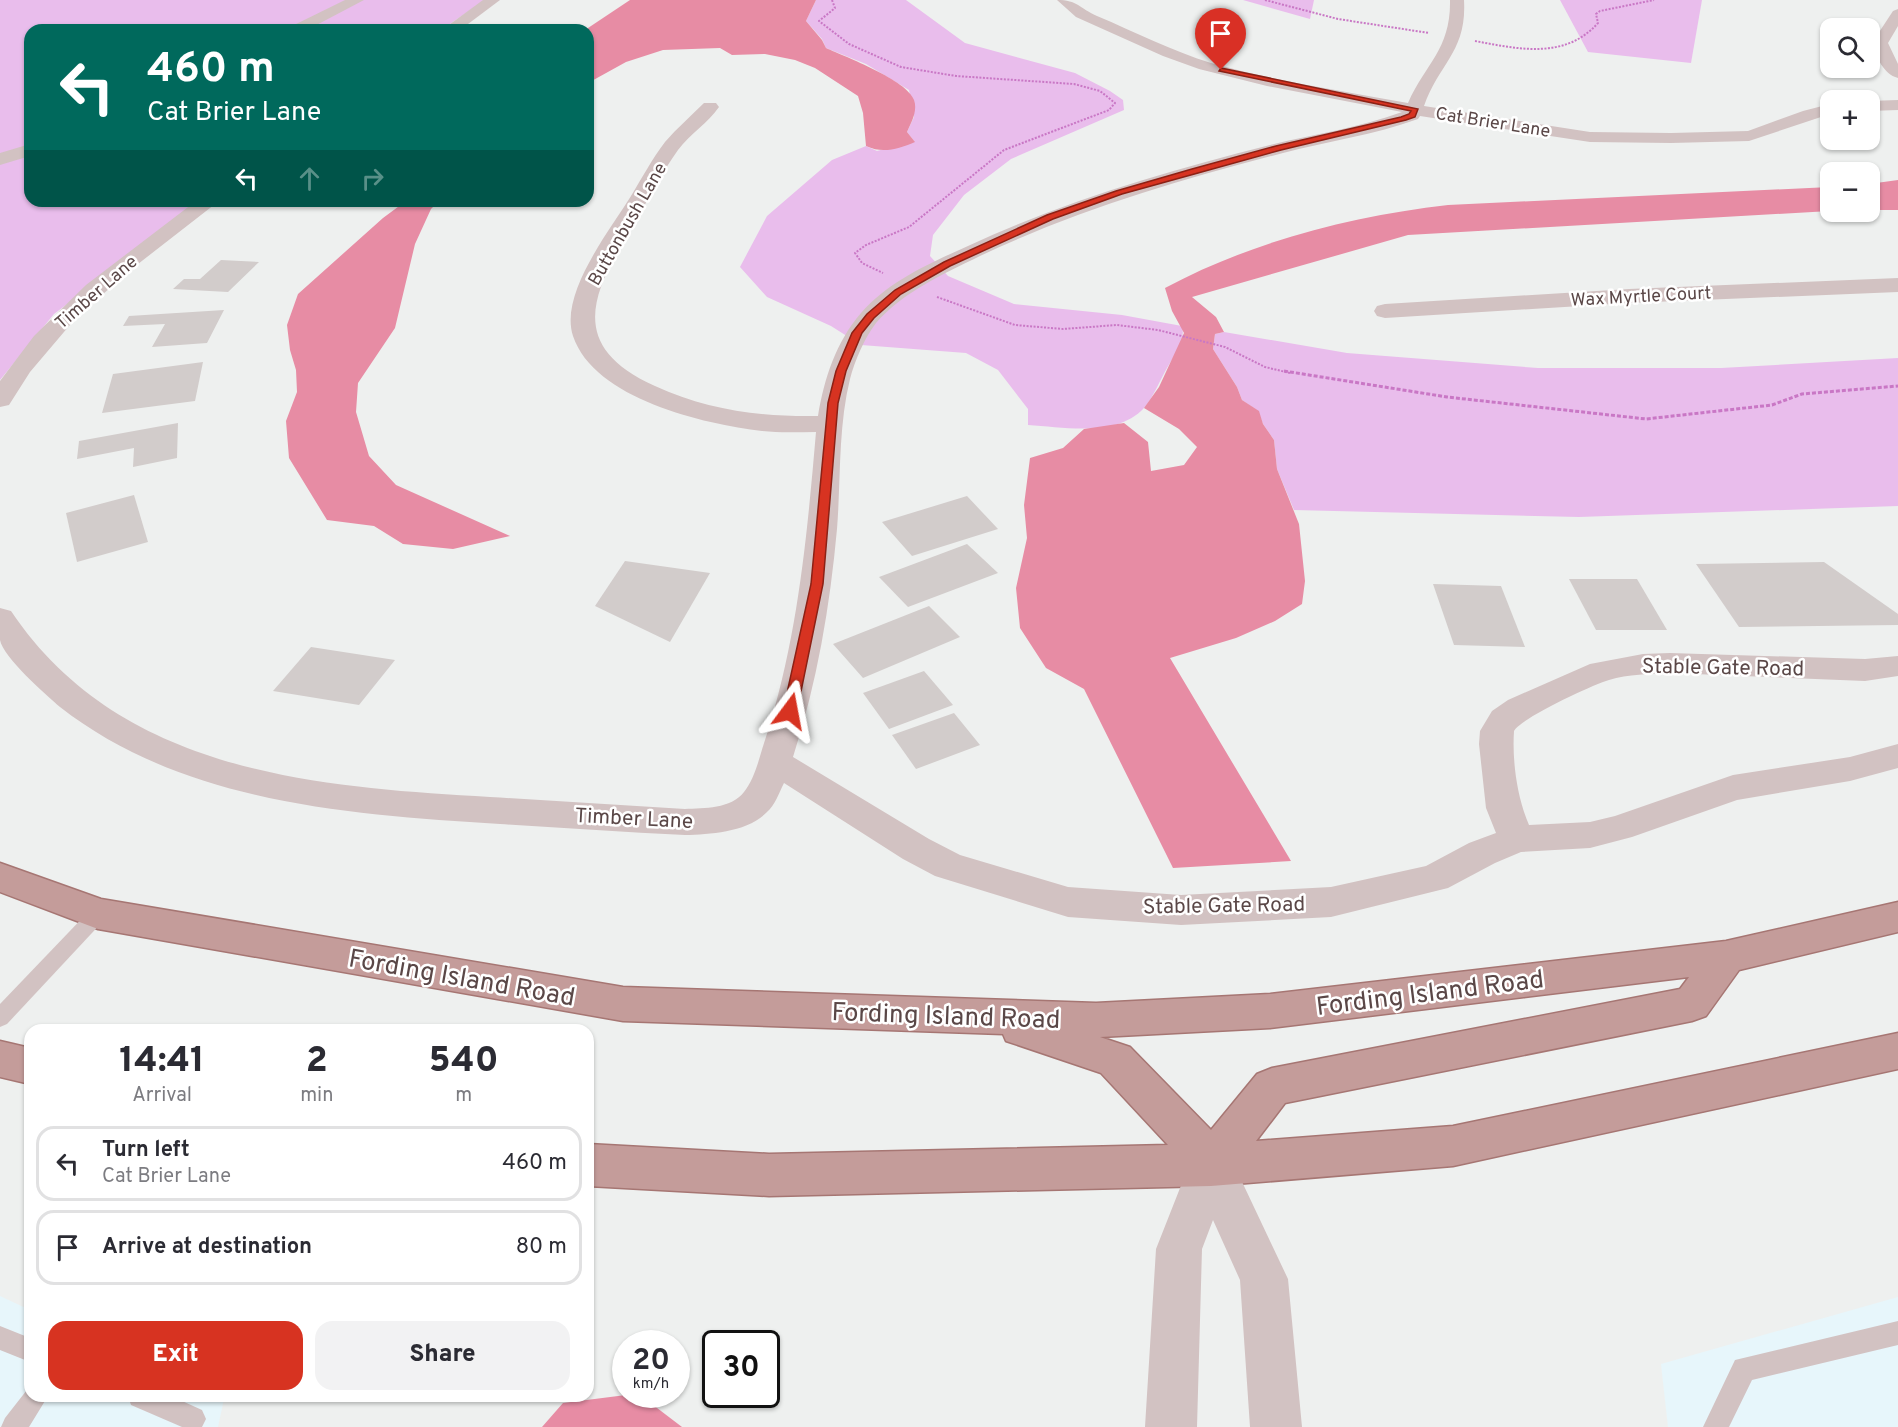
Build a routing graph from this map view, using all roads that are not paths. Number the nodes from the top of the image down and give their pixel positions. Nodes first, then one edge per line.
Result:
1 (357, 0) edge
2 (493, 0) edge
3 (1064, 0) edge
4 (1456, 0) edge
5 (1898, 14) edge
6 (307, 24) edge
7 (459, 24) edge
8 (1898, 73) edge
9 (1898, 105) edge
10 (1880, 106) edge
11 (710, 107) dead end
12 (1415, 109) junction
13 (1820, 111) edge
14 (24, 152) edge
15 (0, 159) edge
16 (201, 207) edge
17 (1898, 285) edge
18 (1385, 311) dead end
19 (0, 400) edge
20 (830, 424) junction
21 (0, 618) edge
22 (1898, 666) edge
23 (1898, 756) edge
24 (774, 761) junction
25 (1517, 839) junction
26 (0, 877) edge
27 (98, 914) junction
28 (1898, 917) edge
29 (1726, 957) junction
30 (975, 1016) junction
31 (0, 1018) edge
32 (1898, 1051) edge
33 (0, 1059) edge
34 (24, 1065) edge
35 (1211, 1165) junction
36 (594, 1166) edge
37 (1898, 1333) edge
38 (0, 1338) edge
39 (24, 1348) edge
40 (32, 1402) edge
41 (154, 1402) edge
42 (193, 1419) dead end
43 (14, 1427) edge
44 (1171, 1427) edge
45 (1276, 1427) edge
46 (1716, 1427) edge

1 - 6 street
2 - 7 street
3 - 12 street, Cat Brier Lane
4 - 12 street
5 - 8 street
9 - 10 street
11 - 20 street, Buttonbush Lane
12 - 13 street, Cat Brier Lane
12 - 20 street, Timber Lane
14 - 15 street
16 - 19 street, Timber Lane
17 - 18 street, Wax Myrtle Court
20 - 24 street, Timber Lane
21 - 24 street, Timber Lane
22 - 25 street, Stable Gate Road
23 - 25 street, Stable Gate Road
24 - 25 street, Stable Gate Road
26 - 27 highway, Fording Island Road
27 - 30 highway, Fording Island Road
27 - 31 lane
28 - 29 highway, Fording Island Road
29 - 30 highway, Fording Island Road
29 - 35 highway
30 - 35 highway
32 - 35 highway
33 - 34 highway
35 - 36 highway
35 - 44 street
35 - 45 street
37 - 46 lane
38 - 39 lane
40 - 43 lane
41 - 42 lane

